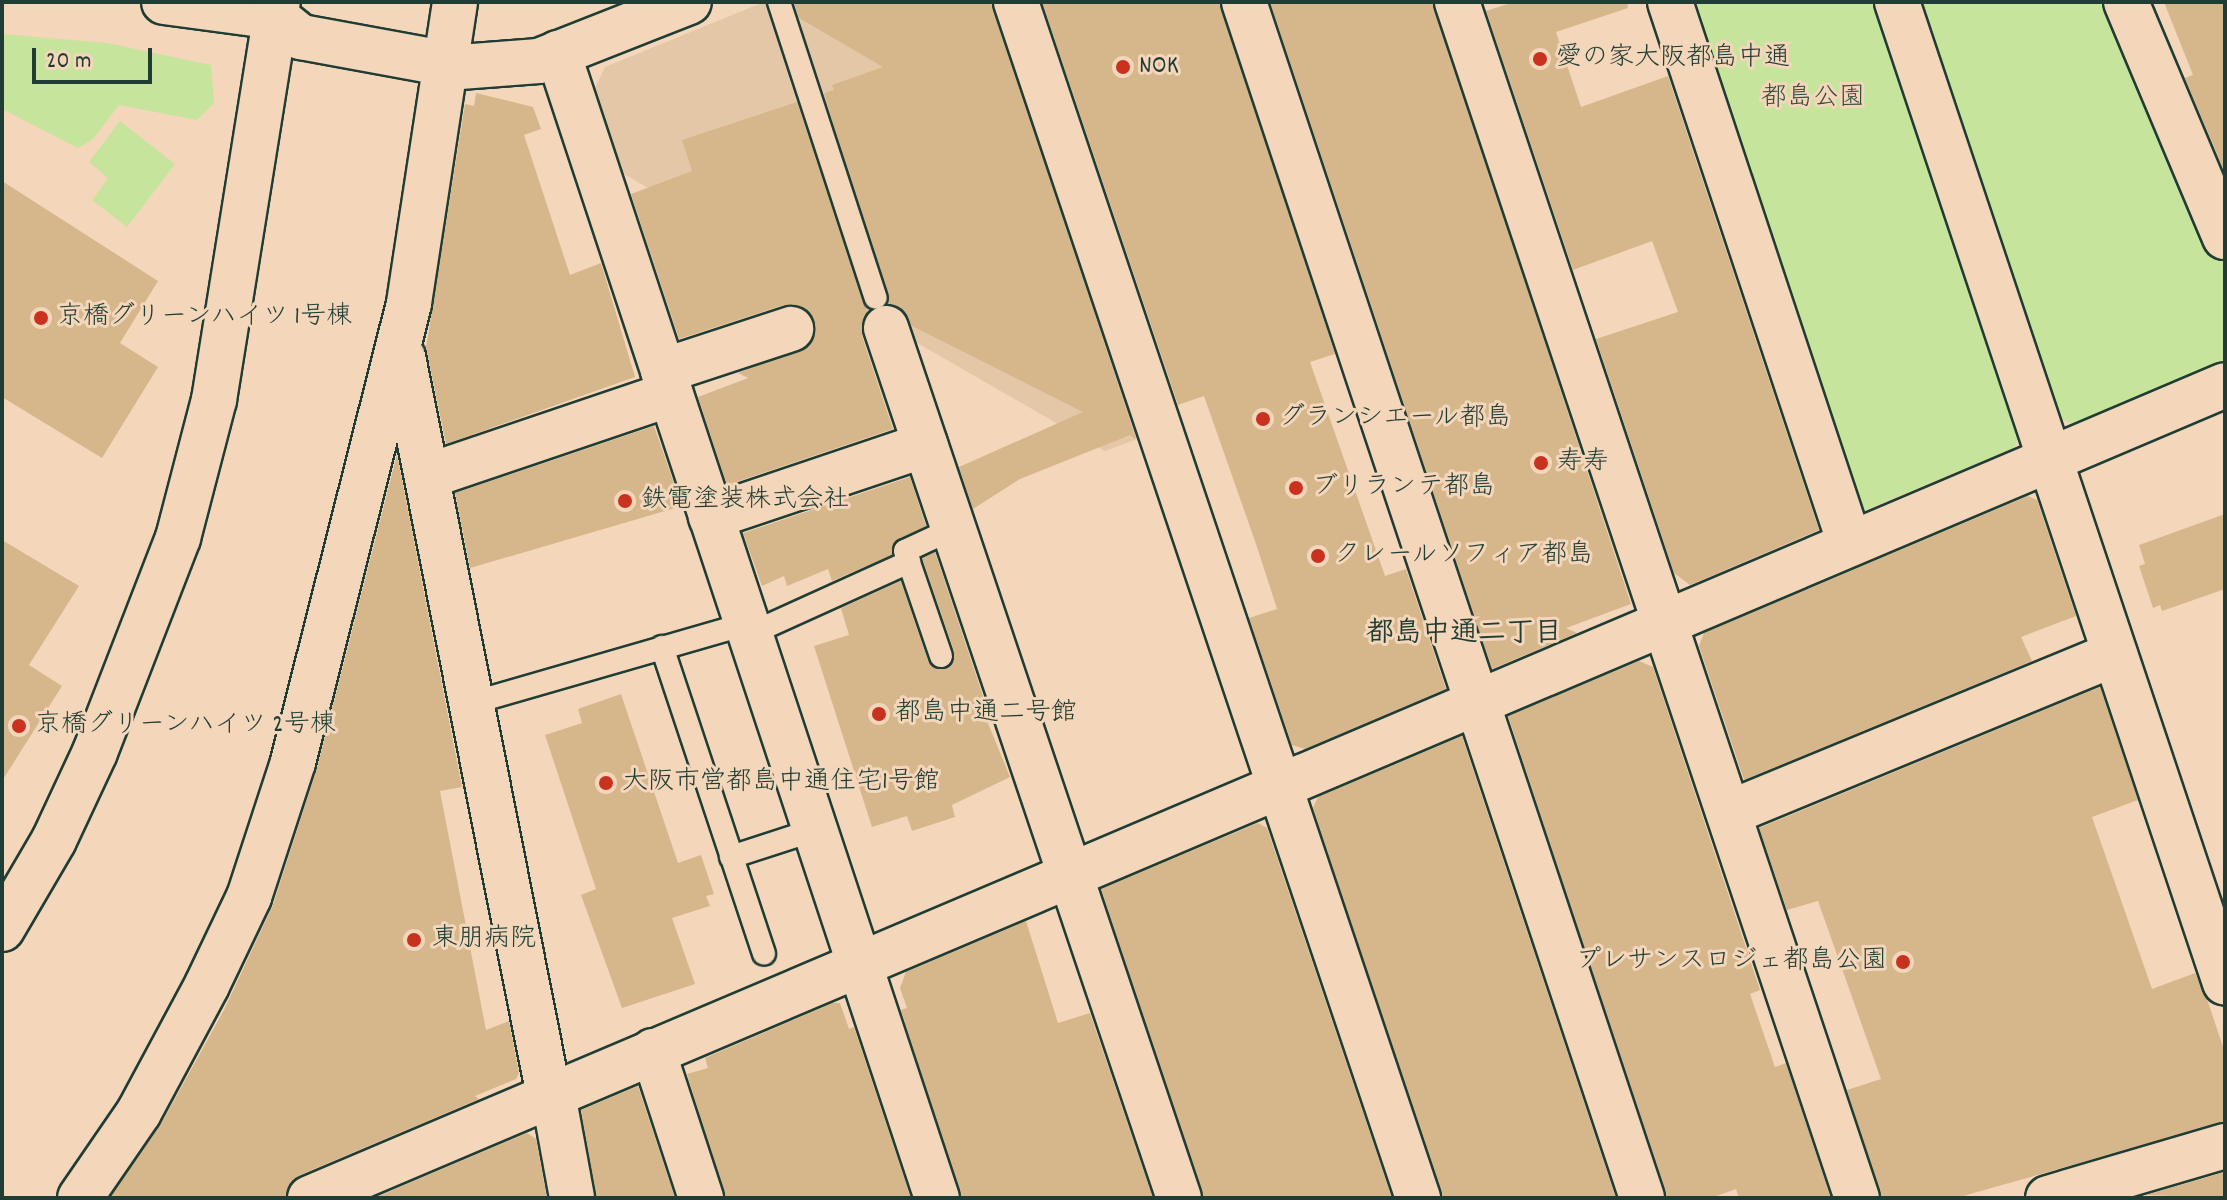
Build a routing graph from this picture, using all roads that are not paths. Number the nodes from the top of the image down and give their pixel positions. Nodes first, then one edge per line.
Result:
1 (164, 2) edge
2 (455, 2) edge
3 (689, 2) edge
4 (779, 2) edge
5 (1016, 2) edge
6 (1244, 2) edge
7 (1457, 2) edge
8 (1670, 2) edge
9 (1897, 2) edge
10 (2126, 2) edge
11 (277, 9) edge
12 (548, 57) junction
13 (447, 68) junction
14 (2225, 237) edge
15 (881, 313) joint
16 (791, 329) dead end
17 (400, 344) junction
18 (666, 382) junction
19 (2225, 385) edge
20 (925, 445) junction
21 (2050, 459) junction
22 (428, 476) junction
23 (711, 517) junction
24 (954, 528) junction
25 (1850, 544) junction
26 (909, 562) junction
27 (1664, 623) junction
28 (748, 629) junction
29 (662, 647) junction
30 (2115, 654) junction
31 (941, 656) dead end
32 (1477, 702) junction
33 (472, 703) junction
34 (1278, 787) junction
35 (1729, 813) junction
36 (814, 830) junction
37 (731, 857) junction
38 (1070, 874) junction
39 (2, 929) edge
40 (764, 953) dead end
41 (858, 964) junction
42 (2225, 983) edge
43 (653, 1051) junction
44 (551, 1095) junction
45 (2225, 1146) edge
46 (329, 1194) edge
47 (80, 1198) edge
48 (572, 1198) edge
49 (701, 1198) edge
50 (937, 1198) edge
51 (1179, 1198) edge
52 (1418, 1198) edge
53 (1642, 1198) edge
54 (1857, 1198) edge
55 (2048, 1198) edge

1 - 11 street
2 - 13 street
3 - 12 street
4 - 15 lane
5 - 34 street
6 - 32 street
7 - 27 street
8 - 25 street
9 - 21 street
10 - 14 street
11 - 13 street
11 - 39 street
12 - 13 street
12 - 18 street
13 - 17 street
15 - 20 street
16 - 18 street
17 - 22 street
17 - 47 street
18 - 22 street
18 - 23 street
19 - 21 street
20 - 23 street
20 - 24 street
21 - 25 street
21 - 30 street
22 - 33 street
23 - 28 street
24 - 26 lane
24 - 38 street
25 - 27 street
26 - 28 lane
26 - 31 lane
27 - 32 street
27 - 35 street
28 - 29 lane
28 - 36 street
29 - 33 lane
29 - 37 lane
30 - 35 street
30 - 42 street
32 - 34 street
32 - 53 street
33 - 44 street
34 - 38 street
34 - 52 street
35 - 54 street
36 - 37 lane
36 - 41 street
37 - 40 lane
38 - 41 street
38 - 51 street
41 - 43 street
41 - 50 street
43 - 44 street
43 - 49 street
44 - 46 street
44 - 48 street
45 - 55 street

